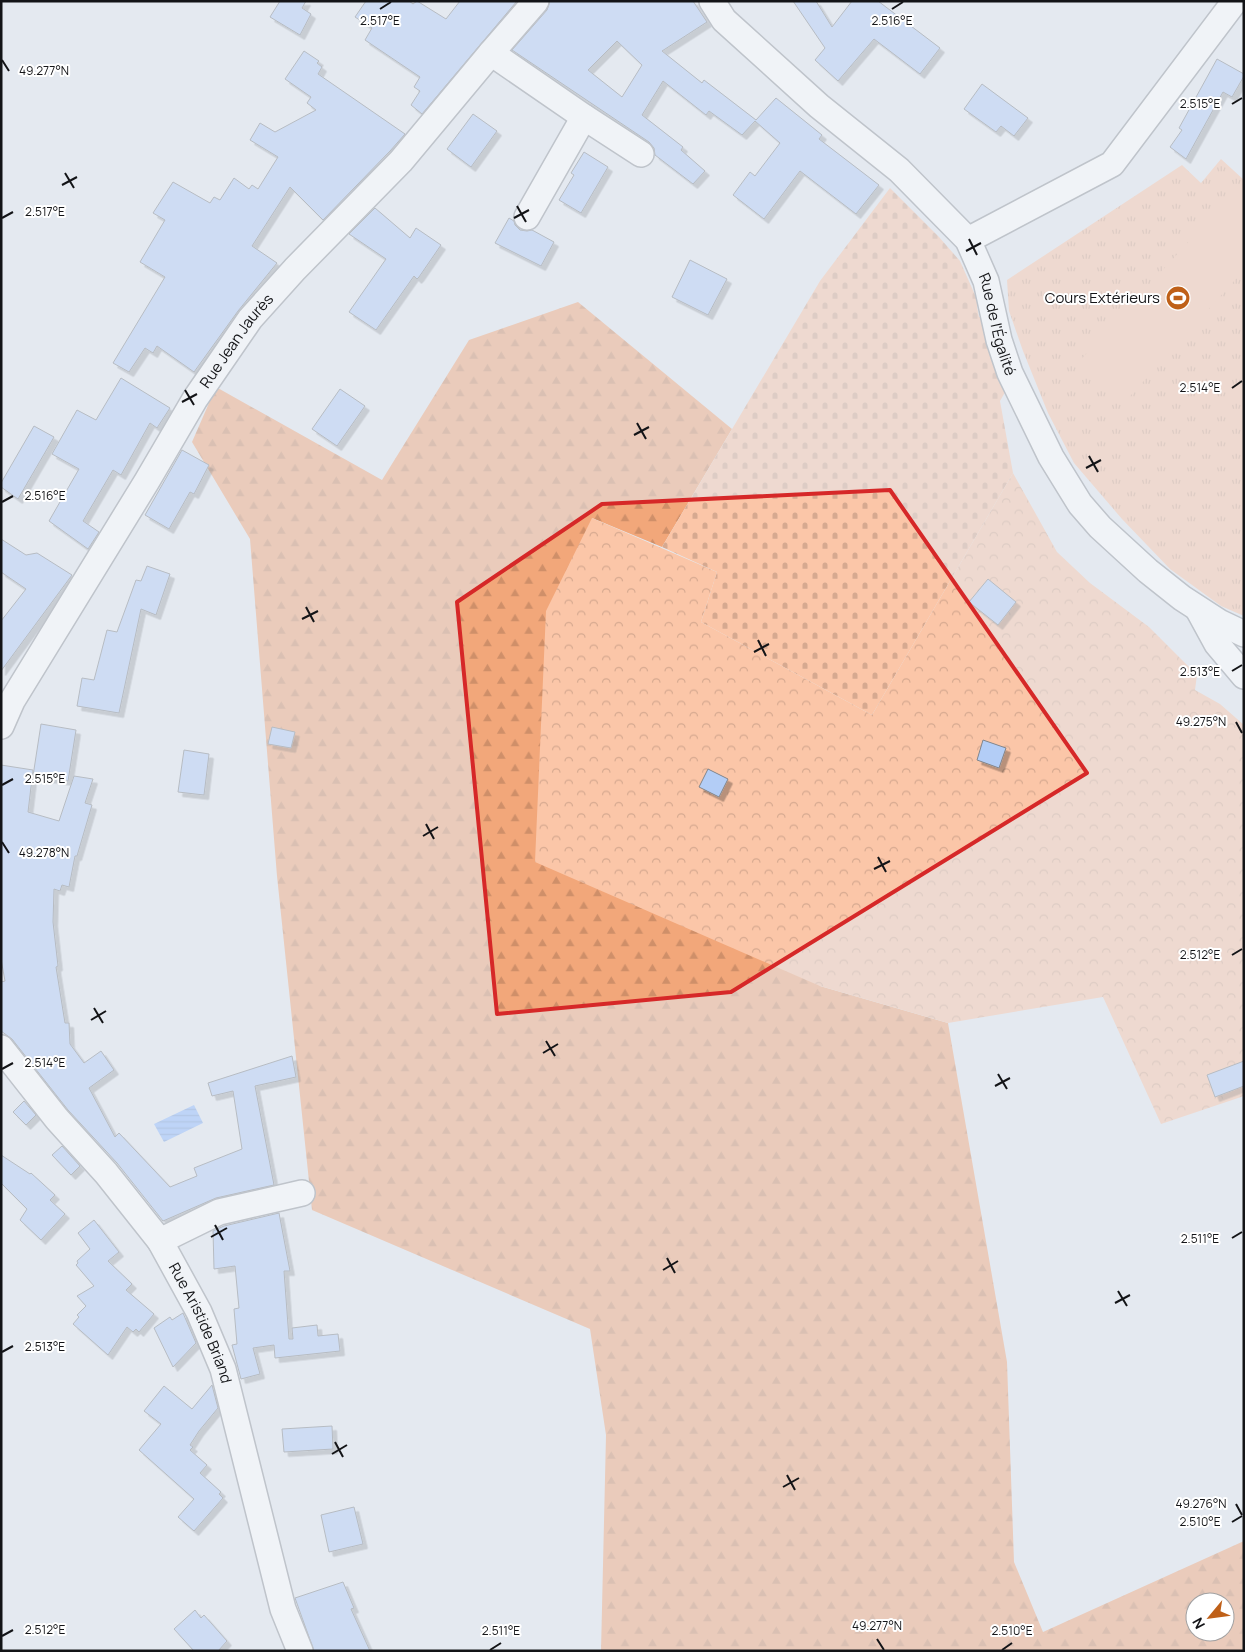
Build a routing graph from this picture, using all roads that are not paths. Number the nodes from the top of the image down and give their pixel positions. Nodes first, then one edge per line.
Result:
1 (536, 1) edge
2 (712, 1) edge
3 (1236, 1) edge
4 (491, 52) junction
5 (584, 117) junction
6 (641, 154) dead end
7 (527, 217) dead end
8 (968, 240) junction
9 (1198, 609) junction
10 (1244, 634) edge
11 (1244, 676) edge
12 (6, 704) edge
13 (1, 726) edge
14 (1, 1048) edge
15 (302, 1192) dead end
16 (160, 1241) junction
17 (300, 1651) edge

1 - 4 street, Rue Jean Jaurès
2 - 8 street, Rue de l'Égalité
3 - 8 street
4 - 5 street
4 - 12 street, Rue Jean Jaurès
5 - 6 street
5 - 7 street
8 - 9 street, Rue de l'Égalité
9 - 10 street, Rue de l'Égalité
9 - 11 street
12 - 13 street, Rue Jean Jaurès
14 - 16 street, Rue Aristide Briand
15 - 16 street
16 - 17 street, Rue Aristide Briand

